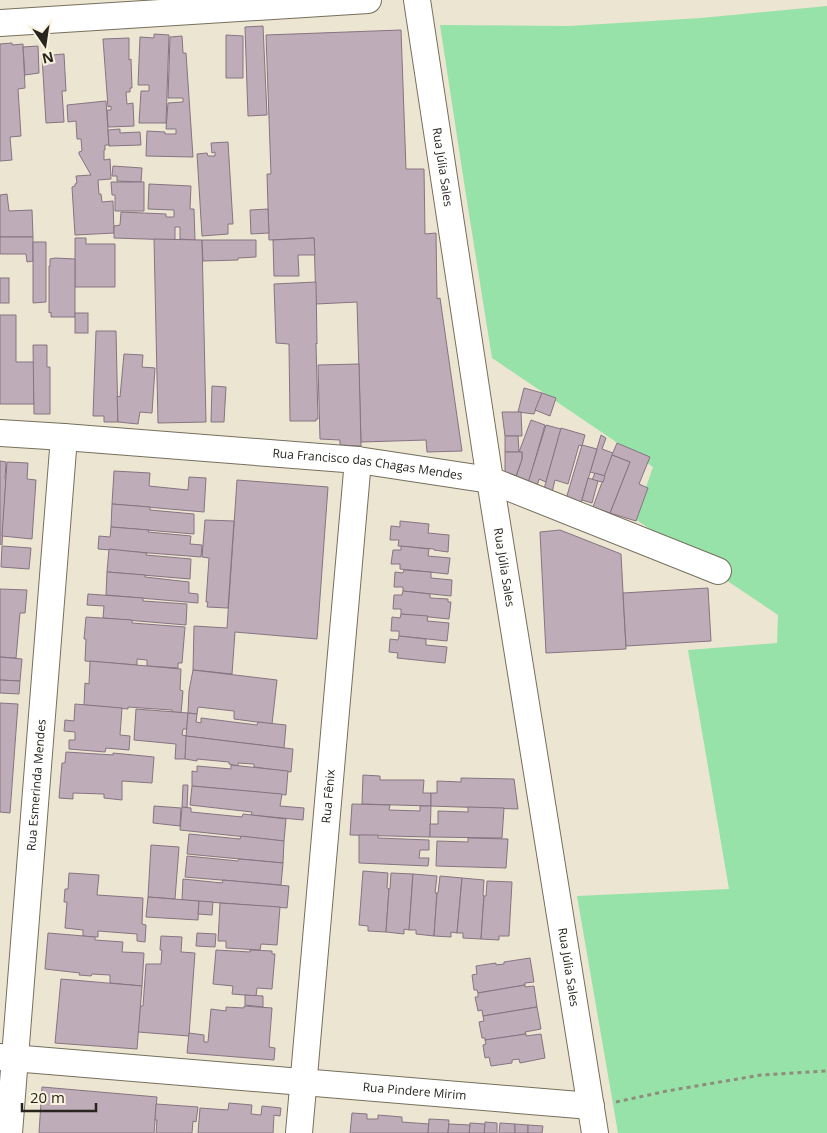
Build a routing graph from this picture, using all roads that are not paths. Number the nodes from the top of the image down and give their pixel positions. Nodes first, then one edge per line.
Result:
1 (368, 0) edge
2 (417, 0) edge
3 (0, 23) edge
4 (0, 433) edge
5 (64, 436) junction
6 (358, 460) junction
7 (490, 480) junction
8 (718, 571) dead end
9 (8, 1058) edge
10 (303, 1083) junction
11 (590, 1106) junction
12 (10, 1133) edge
13 (299, 1133) edge
14 (595, 1133) edge

1 - 3 street
2 - 7 street, Rua Júlia Sales
4 - 5 street, Rua Francisco das Chagas Mendes
5 - 6 street, Rua Francisco das Chagas Mendes
5 - 9 street, Rua Esmerinda Mendes
6 - 7 street, Rua Francisco das Chagas Mendes
6 - 10 street, Rua Fênix
7 - 8 street, Rua Francisco das Chagas Mendes
7 - 11 street, Rua Júlia Sales
9 - 10 street, Rua Pindere Mirim
9 - 12 street, Rua Esmerinda Mendes
10 - 11 street, Rua Pindere Mirim
10 - 13 street, Rua Fênix
11 - 14 street, Rua Júlia Sales

